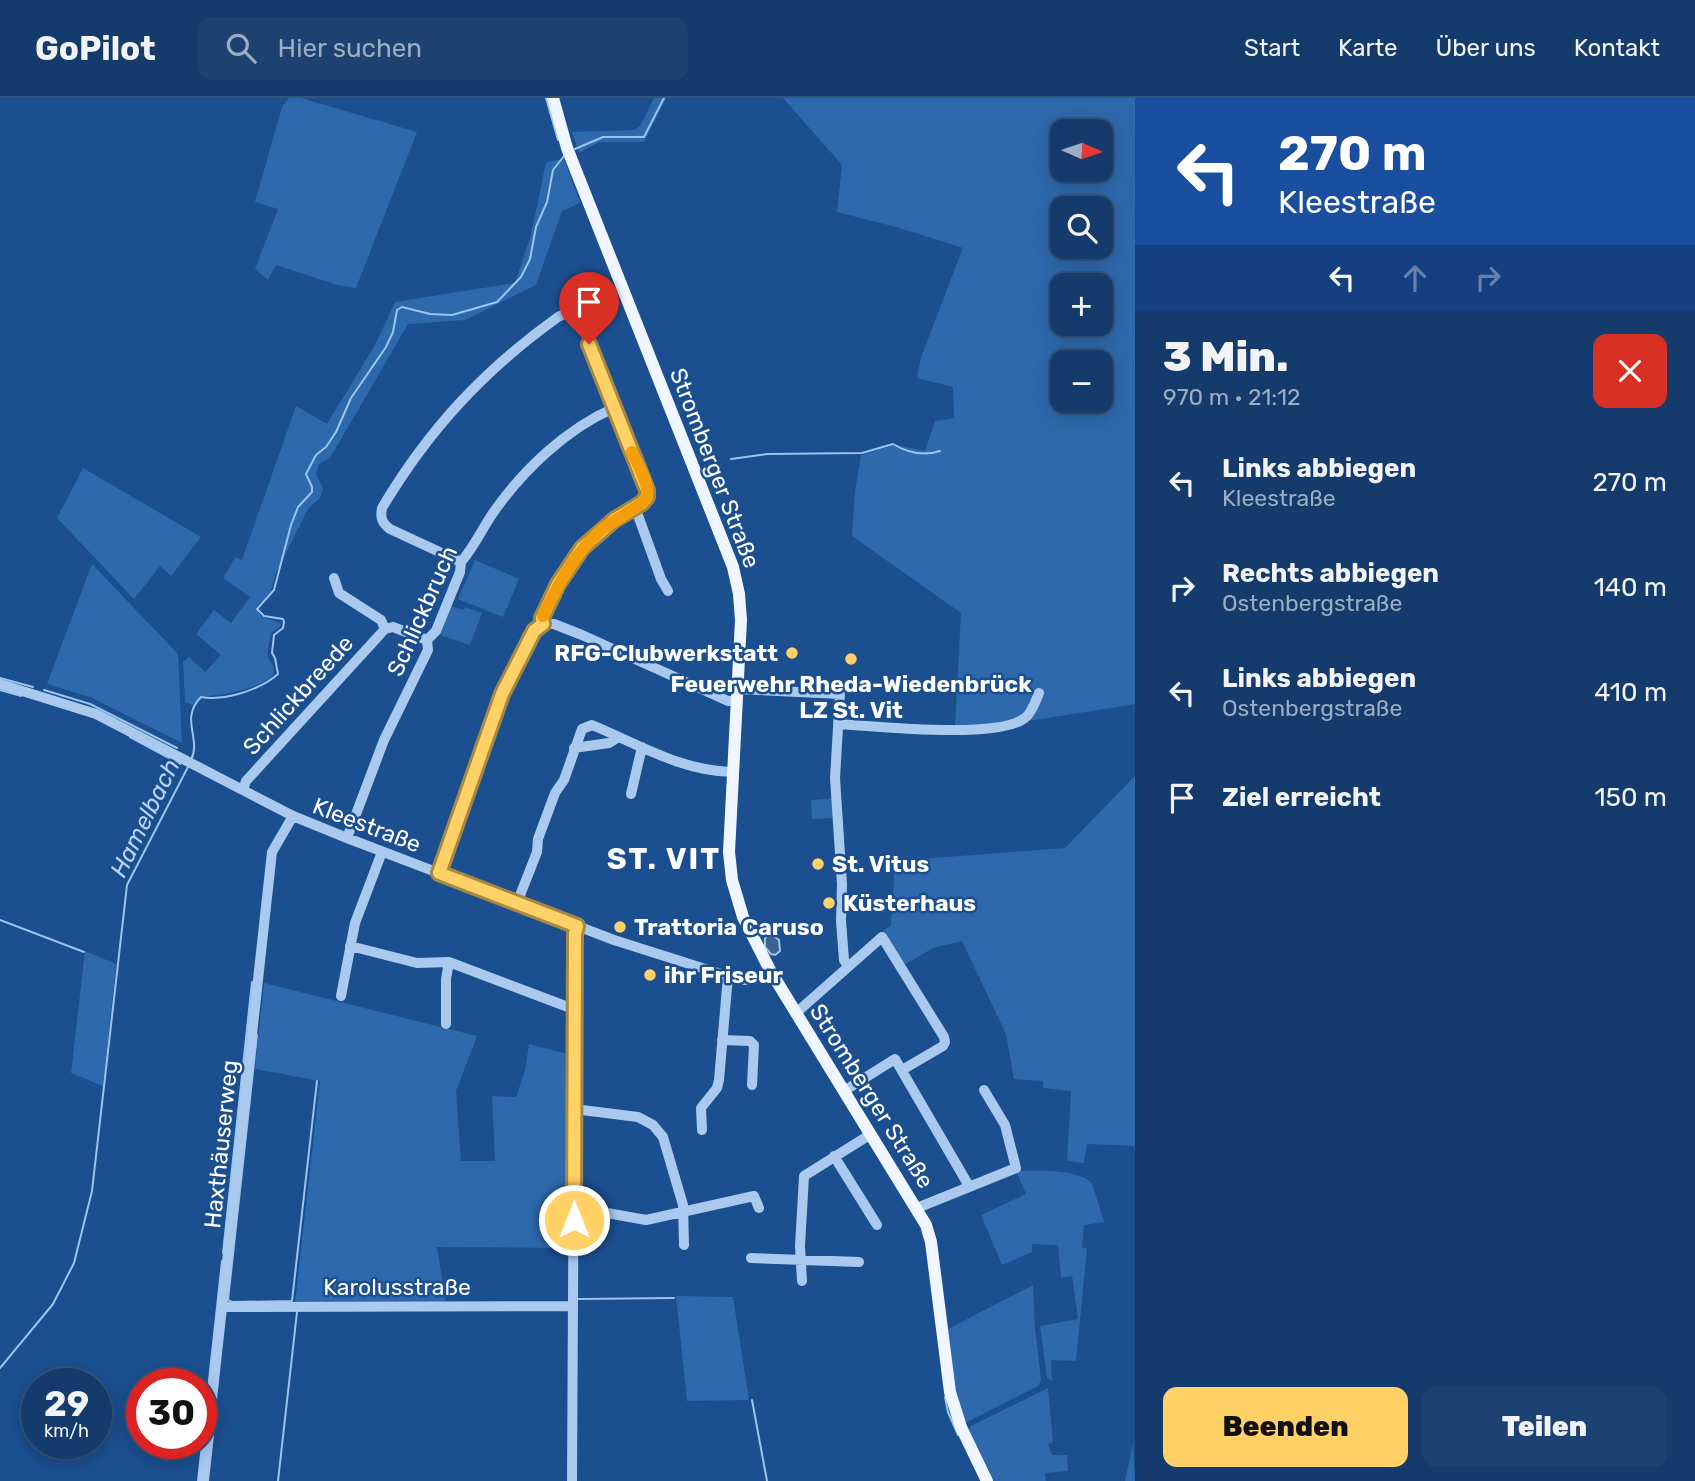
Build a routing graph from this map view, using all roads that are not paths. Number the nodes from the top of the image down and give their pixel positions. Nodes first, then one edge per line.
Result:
1 (553, 98) edge
2 (614, 408) junction
3 (635, 507) junction
4 (461, 562) junction
5 (334, 578) dead end
6 (668, 591) dead end
7 (543, 624) junction
8 (385, 629) junction
9 (426, 640) junction
10 (0, 684) edge
11 (1039, 693) dead end
12 (738, 695) junction
13 (838, 724) junction
14 (617, 738) junction
15 (642, 747) junction
16 (575, 748) junction
17 (733, 772) junction
18 (243, 790) junction
19 (631, 794) dead end
20 (293, 816) junction
21 (347, 838) junction
22 (382, 852) junction
23 (439, 873) junction
24 (517, 904) junction
25 (577, 926) junction
26 (350, 946) junction
27 (449, 962) junction
28 (848, 966) junction
29 (771, 972) junction
30 (728, 976) junction
31 (341, 996) dead end
32 (575, 1007) junction
33 (796, 1013) junction
34 (446, 1024) dead end
35 (722, 1040) junction
36 (902, 1070) junction
37 (752, 1085) dead end
38 (984, 1090) dead end
39 (844, 1091) junction
40 (574, 1109) junction
41 (702, 1130) dead end
42 (871, 1134) junction
43 (834, 1156) junction
44 (969, 1186) junction
45 (574, 1208) junction
46 (760, 1208) dead end
47 (917, 1209) junction
48 (684, 1212) junction
49 (877, 1225) dead end
50 (684, 1245) dead end
51 (751, 1258) dead end
52 (801, 1260) junction
53 (859, 1262) dead end
54 (802, 1281) dead end
55 (572, 1306) junction
56 (223, 1307) junction
57 (202, 1481) edge
58 (572, 1481) edge
59 (987, 1481) edge

1 - 12 main road, Stromberger Straße
2 - 3 street
2 - 4 street, Schlickbruch
2 - 4 street
3 - 6 street
3 - 7 street
4 - 9 street, Schlickbruch
5 - 8 street, Schlickbreede
7 - 12 street
7 - 23 street
8 - 9 street, Schlickbreede
8 - 18 street, Schlickbreede
9 - 21 street, Schlickbruch
10 - 18 street, Kleestraße
11 - 13 street
12 - 13 street
12 - 17 main road, Stromberger Straße
13 - 28 street
14 - 15 street
14 - 16 street
14 - 16 street
15 - 17 street
15 - 19 street
16 - 24 street
17 - 29 main road, Stromberger Straße
18 - 20 street, Kleestraße
20 - 21 street, Kleestraße
20 - 56 street, Haxthäuserweg
21 - 22 street, Kleestraße
22 - 23 street, Kleestraße
22 - 26 street
23 - 24 street, Kleestraße
24 - 25 street, Kleestraße
25 - 30 street, Kleestraße
25 - 32 street
26 - 27 street
26 - 31 street
27 - 32 street
27 - 34 street
28 - 33 street
28 - 36 street
29 - 30 street, Kleestraße
29 - 33 main road, Stromberger Straße
30 - 35 street
32 - 40 street
33 - 39 main road, Stromberger Straße
35 - 37 street
35 - 41 street
36 - 39 street
36 - 44 street
38 - 44 street
39 - 42 main road, Stromberger Straße
40 - 45 street
40 - 48 street
42 - 43 street
42 - 47 main road, Stromberger Straße
43 - 49 street
43 - 52 street
44 - 47 street
45 - 48 street
45 - 55 street
46 - 48 street
47 - 59 main road, Stromberger Straße
48 - 50 street
51 - 52 street
52 - 53 street
52 - 54 street
55 - 56 street, Karolusstraße
55 - 58 street
56 - 57 street, Haxthäuserweg

